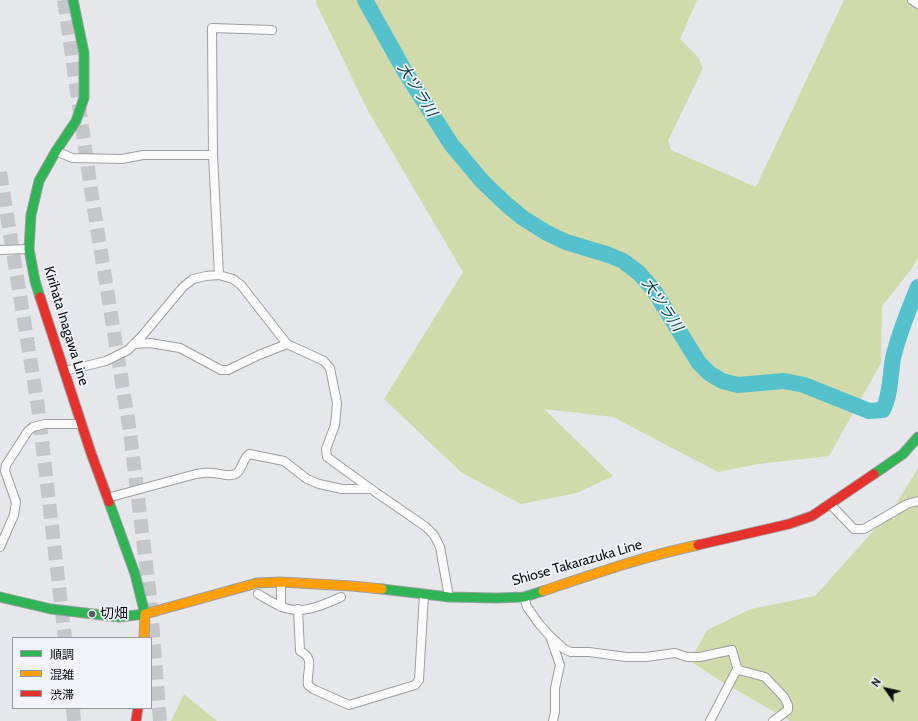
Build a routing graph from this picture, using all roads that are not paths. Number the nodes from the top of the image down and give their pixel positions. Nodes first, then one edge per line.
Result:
1 (73, 0) edge
2 (912, 0) edge
3 (918, 4) edge
4 (272, 30) dead end
5 (56, 151) junction
6 (213, 155) junction
7 (29, 249) junction
8 (0, 250) edge
9 (218, 275) junction
10 (134, 344) junction
11 (287, 344) junction
12 (65, 371) junction
13 (82, 424) junction
14 (918, 437) edge
15 (371, 489) junction
16 (107, 498) junction
17 (918, 501) edge
18 (830, 504) junction
19 (0, 547) edge
20 (281, 582) junction
21 (258, 594) dead end
22 (424, 594) junction
23 (0, 597) edge
24 (341, 597) dead end
25 (449, 597) junction
26 (524, 597) junction
27 (281, 607) junction
28 (298, 609) junction
29 (145, 614) junction
30 (550, 636) junction
31 (144, 637) edge
32 (738, 670) junction
33 (138, 709) edge
34 (136, 721) edge
35 (553, 721) edge
36 (710, 721) edge
37 (773, 721) edge

1 - 5 main road, Kirihata Inagawa Line
2 - 3 street
4 - 6 street
5 - 6 street
5 - 7 main road, Kirihata Inagawa Line
6 - 9 street
7 - 8 street
7 - 12 main road, Kirihata Inagawa Line
9 - 10 street
9 - 11 street
10 - 11 street
10 - 12 street
11 - 15 street
12 - 13 main road, Kirihata Inagawa Line
13 - 16 main road, Kirihata Inagawa Line
13 - 19 street
14 - 18 main road, Shiose Takarazuka Line
15 - 16 street
15 - 25 street
16 - 29 main road, Kirihata Inagawa Line
17 - 18 street
18 - 26 main road, Shiose Takarazuka Line
20 - 22 main road, Shiose Takarazuka Line
20 - 27 street
20 - 29 main road, Shiose Takarazuka Line
21 - 27 street
22 - 25 main road, Shiose Takarazuka Line
22 - 28 street
23 - 29 main road, Shiose Takarazuka Line
24 - 28 street
25 - 26 main road, Shiose Takarazuka Line
26 - 30 street
27 - 28 street
29 - 31 main road
30 - 32 street
30 - 35 street
32 - 36 street
32 - 37 street
33 - 34 main road

